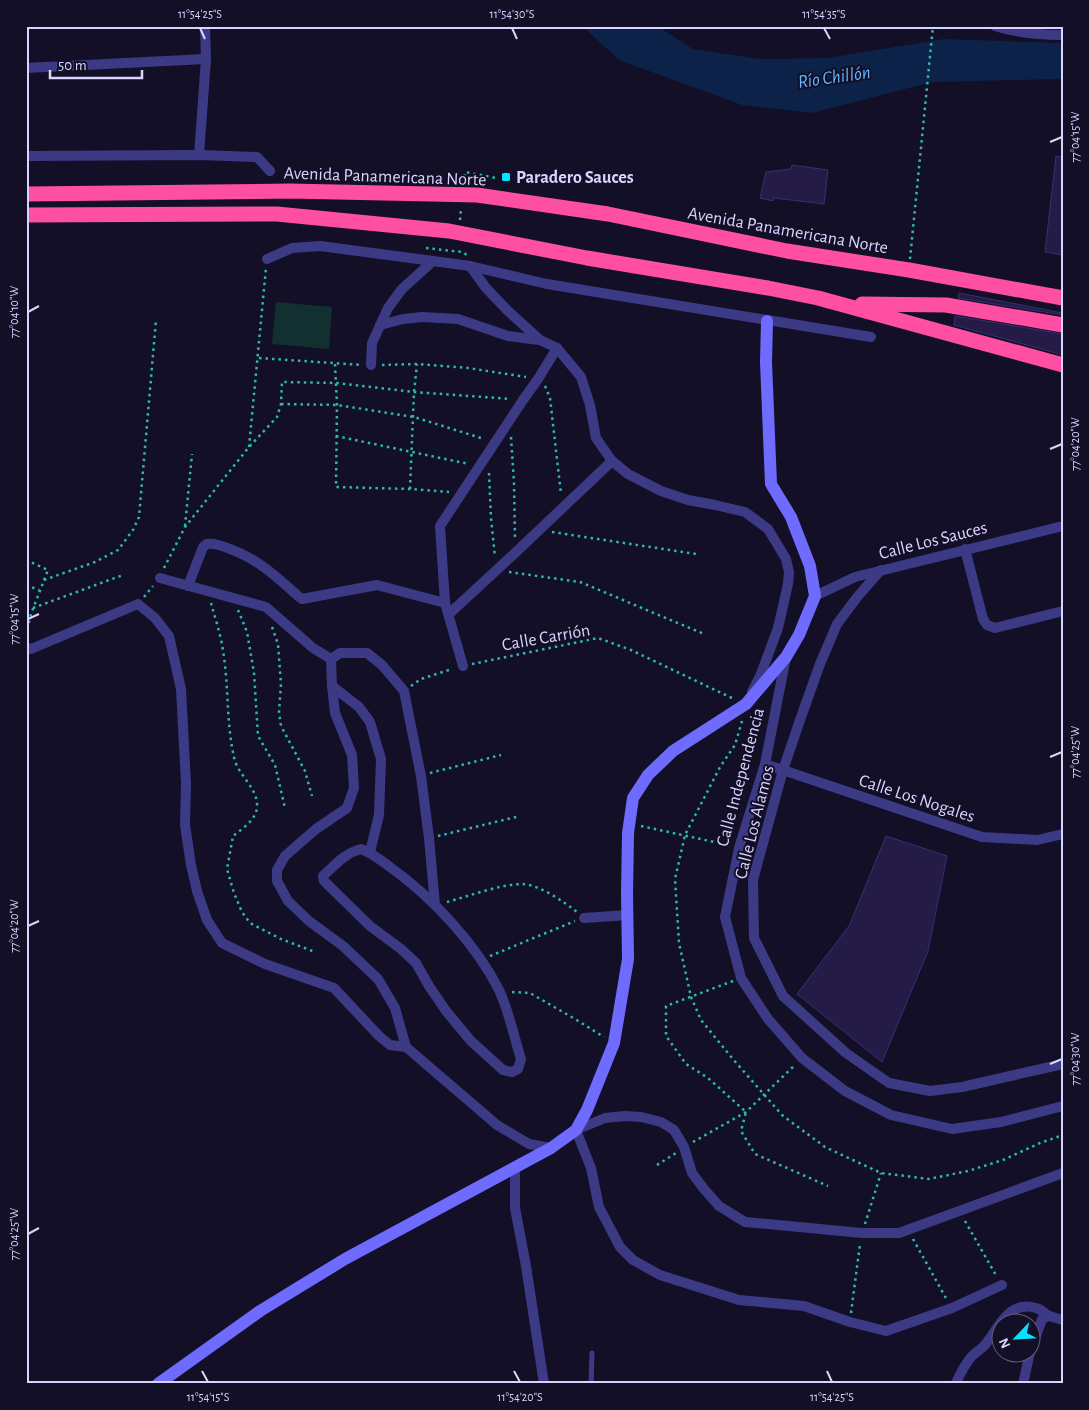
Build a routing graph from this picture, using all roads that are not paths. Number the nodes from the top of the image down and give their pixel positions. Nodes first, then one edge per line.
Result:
1 (205, 26) edge
2 (995, 26) edge
3 (1063, 35) edge
4 (206, 59) junction
5 (26, 68) edge
6 (199, 155) junction
7 (26, 156) edge
8 (270, 171) dead end
9 (26, 194) edge
10 (26, 215) edge
11 (267, 259) road end
12 (433, 261) junction
13 (470, 266) junction
14 (1063, 298) edge
15 (843, 304) junction
16 (767, 320) junction
17 (380, 325) junction
18 (1063, 325) edge
19 (871, 337) dead end
20 (540, 340) junction
21 (557, 348) junction
22 (371, 365) road end
23 (1063, 365) edge
24 (612, 461) junction
25 (1063, 526) edge
26 (965, 549) junction
27 (881, 570) junction
28 (160, 578) road end
29 (188, 586) junction
30 (815, 596) junction
31 (445, 603) junction
32 (1063, 611) edge
33 (448, 614) junction
34 (26, 648) edge
35 (786, 657) junction
36 (331, 659) junction
37 (463, 666) road end
38 (332, 686) junction
39 (746, 704) junction
40 (765, 764) junction
41 (783, 770) junction
42 (1063, 834) edge
43 (370, 852) junction
44 (435, 906) junction
45 (628, 915) junction
46 (584, 918) road end
47 (406, 1047) junction
48 (1063, 1064) edge
49 (1063, 1106) edge
50 (576, 1130) junction
51 (550, 1148) junction
52 (515, 1168) junction
53 (1063, 1173) edge
54 (1002, 1285) road end
55 (1046, 1318) junction
56 (1063, 1320) edge
57 (1042, 1326) edge
58 (592, 1353) dead end
59 (1028, 1362) edge
60 (956, 1383) edge
61 (158, 1384) edge
62 (544, 1384) edge
63 (591, 1384) edge
64 (1024, 1384) edge

1 - 4 street
2 - 3 street
4 - 5 street
4 - 6 street
6 - 7 street
6 - 8 street
9 - 14 highway, Avenida Panamericana Norte
10 - 15 highway
11 - 12 street
12 - 13 street
12 - 17 street
13 - 16 street
13 - 20 street
15 - 18 highway
15 - 23 highway
16 - 19 street
16 - 30 street
17 - 20 street
17 - 22 street
20 - 21 street
21 - 24 street
21 - 31 street
24 - 33 street
24 - 39 street
25 - 26 street, Calle Los Sauces
26 - 27 street, Calle Los Sauces
26 - 32 street
27 - 30 street, Calle Los Sauces
27 - 41 street, Calle Los Alamos
28 - 29 street
29 - 31 street
29 - 36 street
30 - 35 street, Calle Independencia
31 - 33 street
33 - 37 street
34 - 47 street
35 - 39 street
35 - 40 street, Calle Independencia
36 - 38 street
36 - 44 street
38 - 43 street
38 - 47 street
39 - 45 street
40 - 41 street, Calle Los Nogales
40 - 49 street, Calle Independencia
41 - 42 street, Calle Los Nogales
41 - 48 street, Calle Los Alamos
43 - 44 street
43 - 44 street
45 - 46 street
45 - 50 street
47 - 51 street
50 - 51 street
50 - 53 street
50 - 54 street
51 - 52 street
52 - 61 street
52 - 62 street
55 - 56 street
55 - 57 street
55 - 60 street
58 - 63 lane
59 - 64 street

